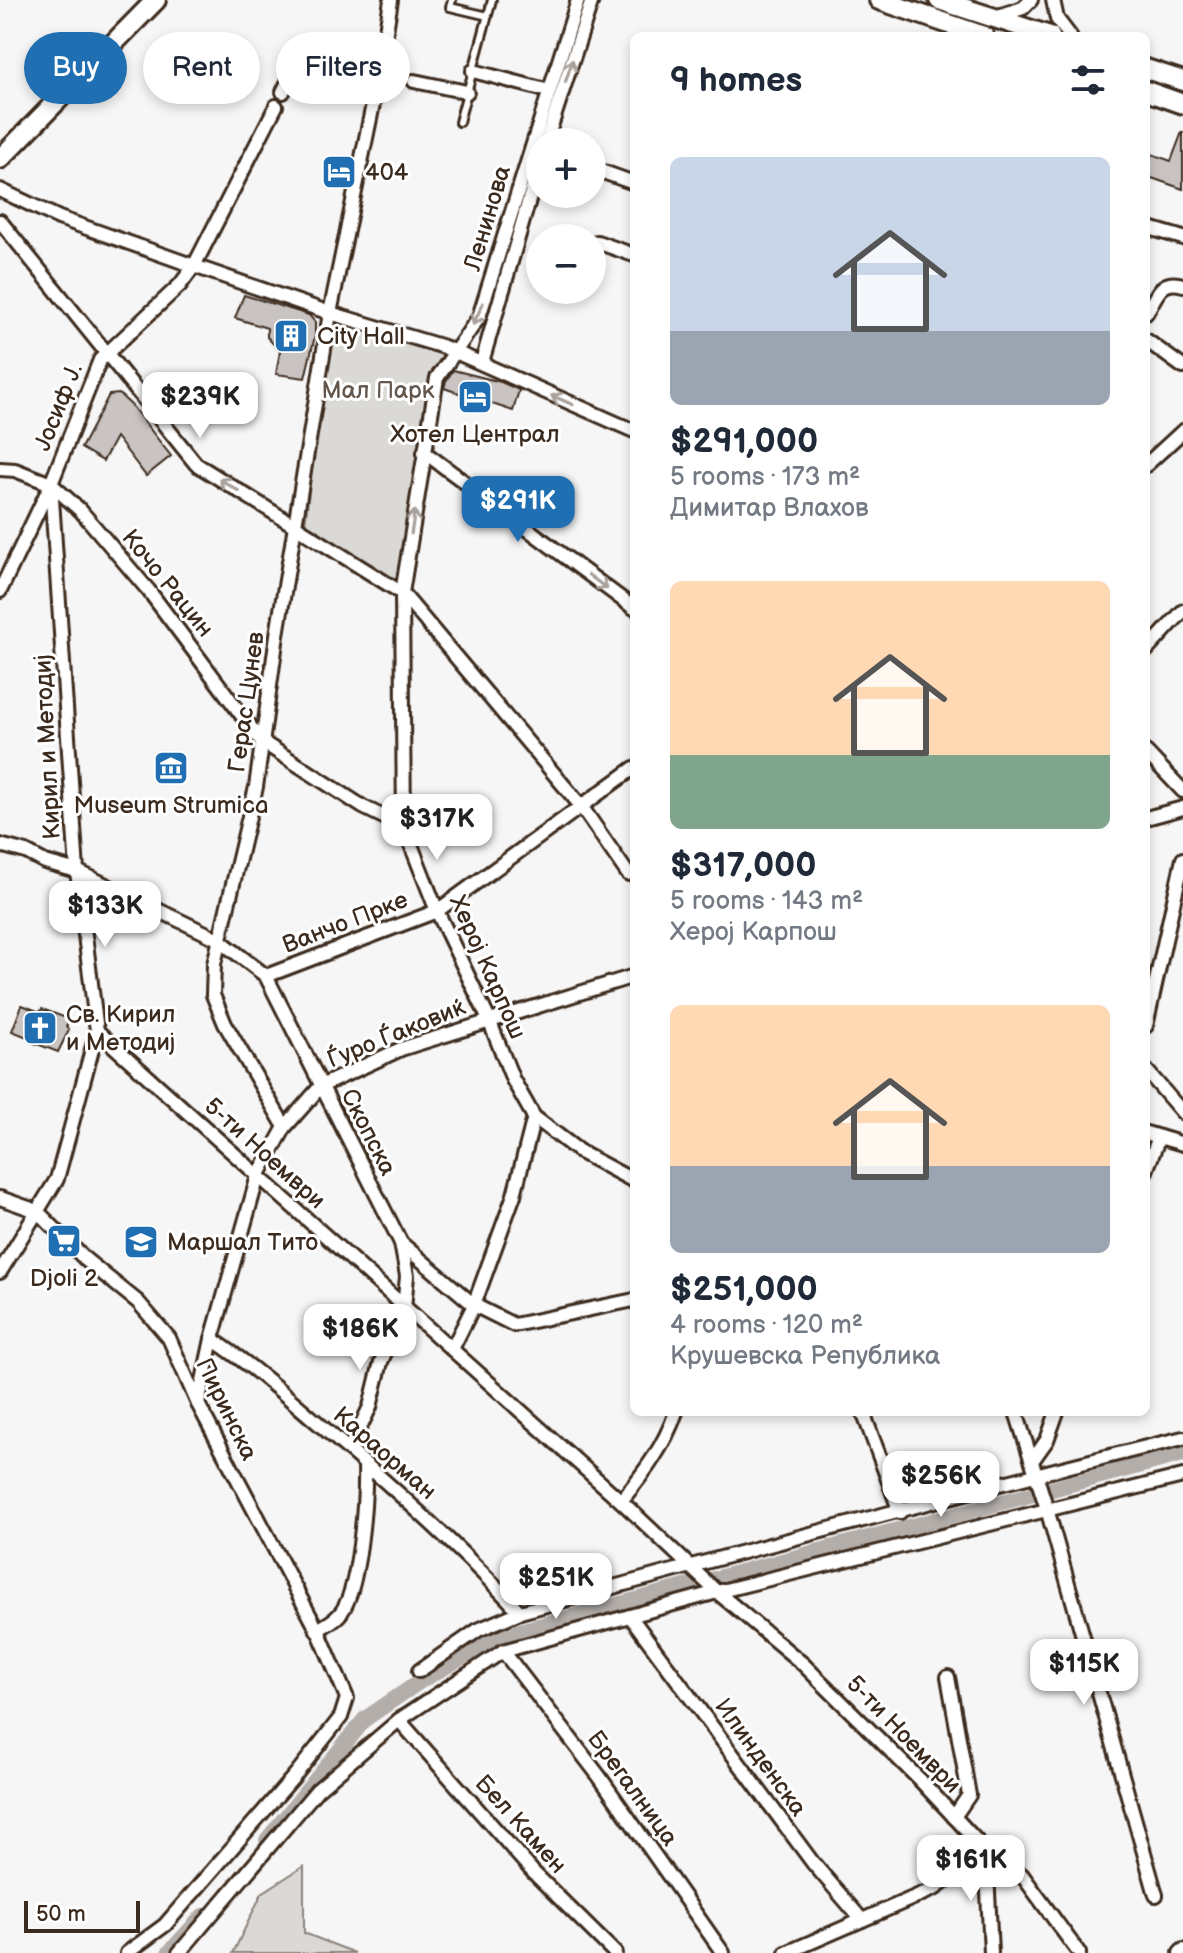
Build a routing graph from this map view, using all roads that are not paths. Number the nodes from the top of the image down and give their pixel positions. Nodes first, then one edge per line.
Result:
1 (156, 0) edge
2 (391, 0) edge
3 (452, 0) edge
4 (492, 0) edge
5 (578, 0) edge
6 (592, 0) edge
7 (879, 0) edge
8 (939, 0) edge
9 (1031, 0) edge
10 (1053, 0) edge
11 (488, 16) junction
12 (991, 18) junction
13 (972, 32) edge
14 (1037, 32) edge
15 (1067, 32) edge
16 (1150, 70) edge
17 (473, 71) junction
18 (414, 81) dead end
19 (1183, 81) edge
20 (549, 91) junction
21 (467, 92) junction
22 (1150, 92) edge
23 (1183, 104) edge
24 (276, 106) dead end
25 (459, 122) dead end
26 (551, 128) edge
27 (0, 159) edge
28 (606, 173) edge
29 (630, 182) edge
30 (0, 190) edge
31 (527, 208) edge
32 (0, 221) edge
33 (1150, 228) edge
34 (12, 237) junction
35 (1183, 238) edge
36 (606, 245) edge
37 (0, 246) edge
38 (630, 254) edge
39 (194, 266) junction
40 (1183, 285) edge
41 (1150, 307) edge
42 (330, 313) junction
43 (1150, 343) edge
44 (454, 351) junction
45 (105, 353) junction
46 (482, 362) junction
47 (1183, 367) edge
48 (630, 429) edge
49 (1183, 431) edge
50 (424, 452) junction
51 (1150, 461) edge
52 (0, 469) edge
53 (51, 484) junction
54 (295, 527) junction
55 (0, 591) edge
56 (402, 593) junction
57 (630, 605) edge
58 (1183, 611) edge
59 (1150, 647) edge
60 (261, 741) junction
61 (1150, 756) edge
62 (630, 771) edge
63 (1183, 791) edge
64 (581, 806) junction
65 (1183, 808) edge
66 (1150, 817) edge
67 (404, 827) junction
68 (0, 845) edge
69 (1183, 859) edge
70 (77, 871) junction
71 (628, 874) dead end
72 (437, 911) junction
73 (218, 939) junction
74 (266, 976) junction
75 (630, 977) edge
76 (1150, 1008) edge
77 (489, 1020) junction
78 (97, 1031) junction
79 (1150, 1075) edge
80 (321, 1086) junction
81 (1183, 1113) edge
82 (534, 1117) junction
83 (285, 1127) junction
84 (1152, 1135) edge
85 (1183, 1144) edge
86 (258, 1176) junction
87 (630, 1179) edge
88 (0, 1198) edge
89 (37, 1211) junction
90 (401, 1243) junction
91 (0, 1272) edge
92 (630, 1301) edge
93 (474, 1305) junction
94 (404, 1308) junction
95 (212, 1339) junction
96 (452, 1349) junction
97 (198, 1404) junction
98 (674, 1416) edge
99 (864, 1416) edge
100 (1017, 1416) edge
101 (1056, 1416) edge
102 (1183, 1438) edge
103 (349, 1450) junction
104 (365, 1464) junction
105 (1034, 1467) junction
106 (1183, 1476) edge
107 (621, 1501) junction
108 (1047, 1509) junction
109 (900, 1512) junction
110 (690, 1566) junction
111 (717, 1592) junction
112 (520, 1612) junction
113 (630, 1616) junction
114 (317, 1630) junction
115 (503, 1651) junction
116 (419, 1671) dead end
117 (948, 1677) dead end
118 (399, 1720) junction
119 (296, 1774) junction
120 (317, 1790) junction
121 (954, 1817) junction
122 (986, 1851) junction
123 (1156, 1895) dead end
124 (862, 1920) junction
125 (127, 1953) edge
126 (179, 1953) edge
127 (615, 1953) edge
128 (723, 1953) edge
129 (786, 1953) edge
130 (991, 1953) edge
131 (1079, 1953) edge

1 - 27 main road
2 - 42 street, Герас Цунев
3 - 11 lane
4 - 11 lane
5 - 20 street, Ленинова
26 -> 6 street
7 - 13 main road
8 - 12 main road
9 - 12 street
10 - 15 street
11 - 17 lane
12 - 14 main road
16 - 19 main road
17 - 20 street
17 - 21 lane
18 - 21 street
20 -> 44 street, Ленинова
21 - 25 lane
22 - 23 main road
24 - 39 street, Јосиф Ј.
28 - 29 street
30 - 39 street
31 - 46 street
32 - 34 street
33 - 35 street
34 - 37 street
34 - 45 street
36 - 38 street
39 - 42 street
39 - 45 street, Јосиф Ј.
40 - 41 street
42 - 44 street
42 - 54 street, Герас Цунев
43 - 47 street
44 - 46 street
44 - 50 street, Ленинова
45 - 53 street, Јосиф Ј.
54 -> 45 street
48 -> 46 street
49 - 51 street
56 -> 50 street, Херој Карпош
50 -> 57 street
52 - 53 street, Кочо Рацин
53 - 55 street, Јосиф Ј.
53 - 60 street, Кочо Рацин
53 - 70 street, Кирил и Методиј
54 - 56 street
54 - 60 street, Герас Цунев
56 - 64 street
56 - 67 street, Херој Карпош
58 - 59 street
60 - 67 street, Кочо Рацин
60 - 73 street, Герас Цунев
61 - 63 street
62 - 64 street, Ванчо Прке
64 - 71 street
64 - 72 street, Ванчо Прке
65 - 66 street
67 - 72 street, Херој Карпош
68 - 70 street, Скопска
69 - 76 street
70 - 73 street, Скопска
70 - 78 street, Кирил и Методиј
72 - 74 street, Ванчо Прке
72 - 77 street, Херој Карпош
73 - 74 street, Скопска
73 - 83 street, Герас Цунев
74 - 80 street, Скопска
75 - 77 street, Ѓуро Ѓаковиќ
77 - 80 street, Ѓуро Ѓаковиќ
77 - 82 street, Херој Карпош
78 - 86 street, 5-ти Ноември
78 - 89 street, Кирил и Методиј
79 - 81 street
80 - 83 street, Ѓуро Ѓаковиќ
80 - 90 street, Скопска
82 - 87 street
82 - 93 street
83 - 86 street, Ѓуро Ѓаковиќ
84 - 85 street
86 - 94 street, 5-ти Ноември
86 - 95 street, Ѓуро Ѓаковиќ
88 - 89 street, Пиринска
89 - 91 street, Кирил и Методиј
89 - 97 street, Пиринска
90 - 93 street, Скопска
90 - 94 street
92 - 93 street, Скопска
93 - 96 street
94 - 96 street
94 - 103 street
95 - 97 street, Ѓуро Ѓаковиќ
95 - 103 street, Караорман
96 - 107 street
97 - 114 street, Пиринска
98 - 107 street
99 - 109 street
100 - 105 street
101 - 105 street
102 - 105 street
103 - 104 street, Караорман
104 - 112 street, Караорман
104 - 114 street
105 - 108 street
105 - 109 street
106 - 108 street
107 - 110 street
108 - 111 street
108 - 123 street
109 - 110 street
110 - 111 street, 5-ти Ноември
110 - 112 street
111 - 113 street
111 - 121 street, 5-ти Ноември
112 - 116 street
113 - 115 street
113 - 124 street, Илинденска
114 - 119 street, Пиринска
115 - 118 street
115 - 128 street, Брегалница
117 - 121 street
118 - 120 street
118 - 127 street, Бел Камен
119 - 120 street
119 - 125 street
120 - 126 street
121 - 122 street, 5-ти Ноември
122 - 124 street
122 - 130 street
122 - 131 street, 5-ти Ноември
124 - 129 street

